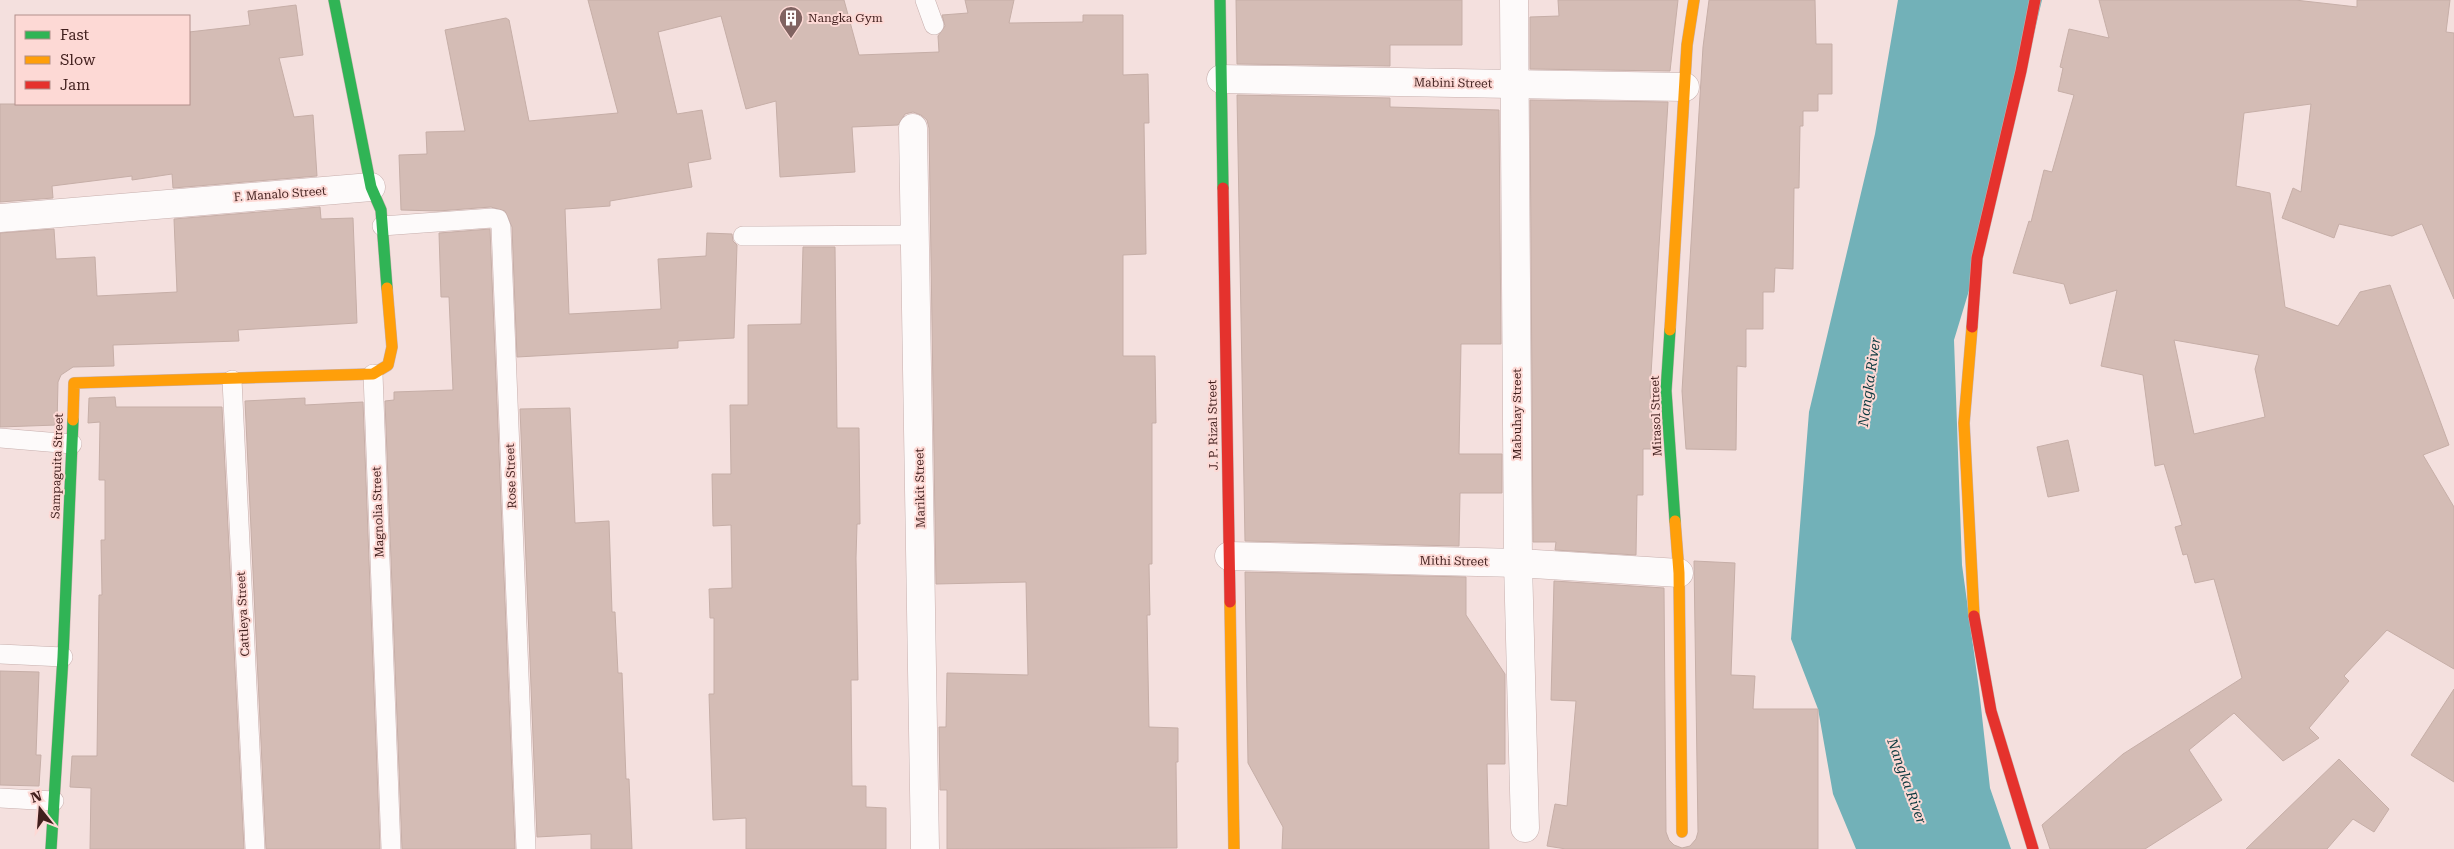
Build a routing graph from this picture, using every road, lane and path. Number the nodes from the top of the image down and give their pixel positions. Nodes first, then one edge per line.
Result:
1 (334, 0) edge
2 (924, 0) edge
3 (1220, 0) edge
4 (1514, 0) edge
5 (1694, 0) edge
6 (2034, 0) edge
7 (934, 25) dead end
8 (1221, 79) junction
9 (1516, 85) junction
10 (1685, 87) junction
11 (913, 128) dead end
12 (371, 187) junction
13 (0, 218) edge
14 (382, 226) junction
15 (916, 235) junction
16 (743, 236) dead end
17 (373, 374) junction
18 (232, 380) junction
19 (0, 438) edge
20 (72, 444) junction
21 (1229, 556) junction
22 (1518, 563) junction
23 (1679, 573) junction
24 (0, 654) edge
25 (63, 657) junction
26 (0, 798) edge
27 (54, 801) junction
28 (1525, 828) dead end
29 (1682, 832) dead end
30 (51, 849) edge
31 (255, 849) edge
32 (390, 849) edge
33 (526, 849) edge
34 (925, 849) edge
35 (1234, 849) edge
36 (2033, 849) edge

1 - 12 street
2 - 7 lane
3 - 8 street, J. P. Rizal Street
4 - 9 street, Mabuhay Street
5 - 10 street, Mirasol Street
6 - 36 street
8 - 9 street, Mabini Street
8 - 21 street, J. P. Rizal Street
9 - 10 street, Mabini Street
9 - 22 street, Mabuhay Street
10 - 23 street, Mirasol Street
11 - 15 street, Marikit Street
12 - 13 street, F. Manalo Street
12 - 14 street
14 - 17 street
14 - 33 lane, Rose Street
15 - 16 lane
15 - 34 street, Marikit Street
17 - 18 street, Sampaguita Street
17 - 32 lane, Magnolia Street
18 - 20 street, Sampaguita Street
18 - 31 lane, Cattleya Street
19 - 20 lane
20 - 25 street, Sampaguita Street
21 - 22 street, Mithi Street
21 - 35 street, J. P. Rizal Street
22 - 23 street, Mithi Street
22 - 28 street, Mabuhay Street
23 - 29 street, Mirasol Street
24 - 25 lane
25 - 27 street, Sampaguita Street
26 - 27 lane
27 - 30 street, Sampaguita Street

